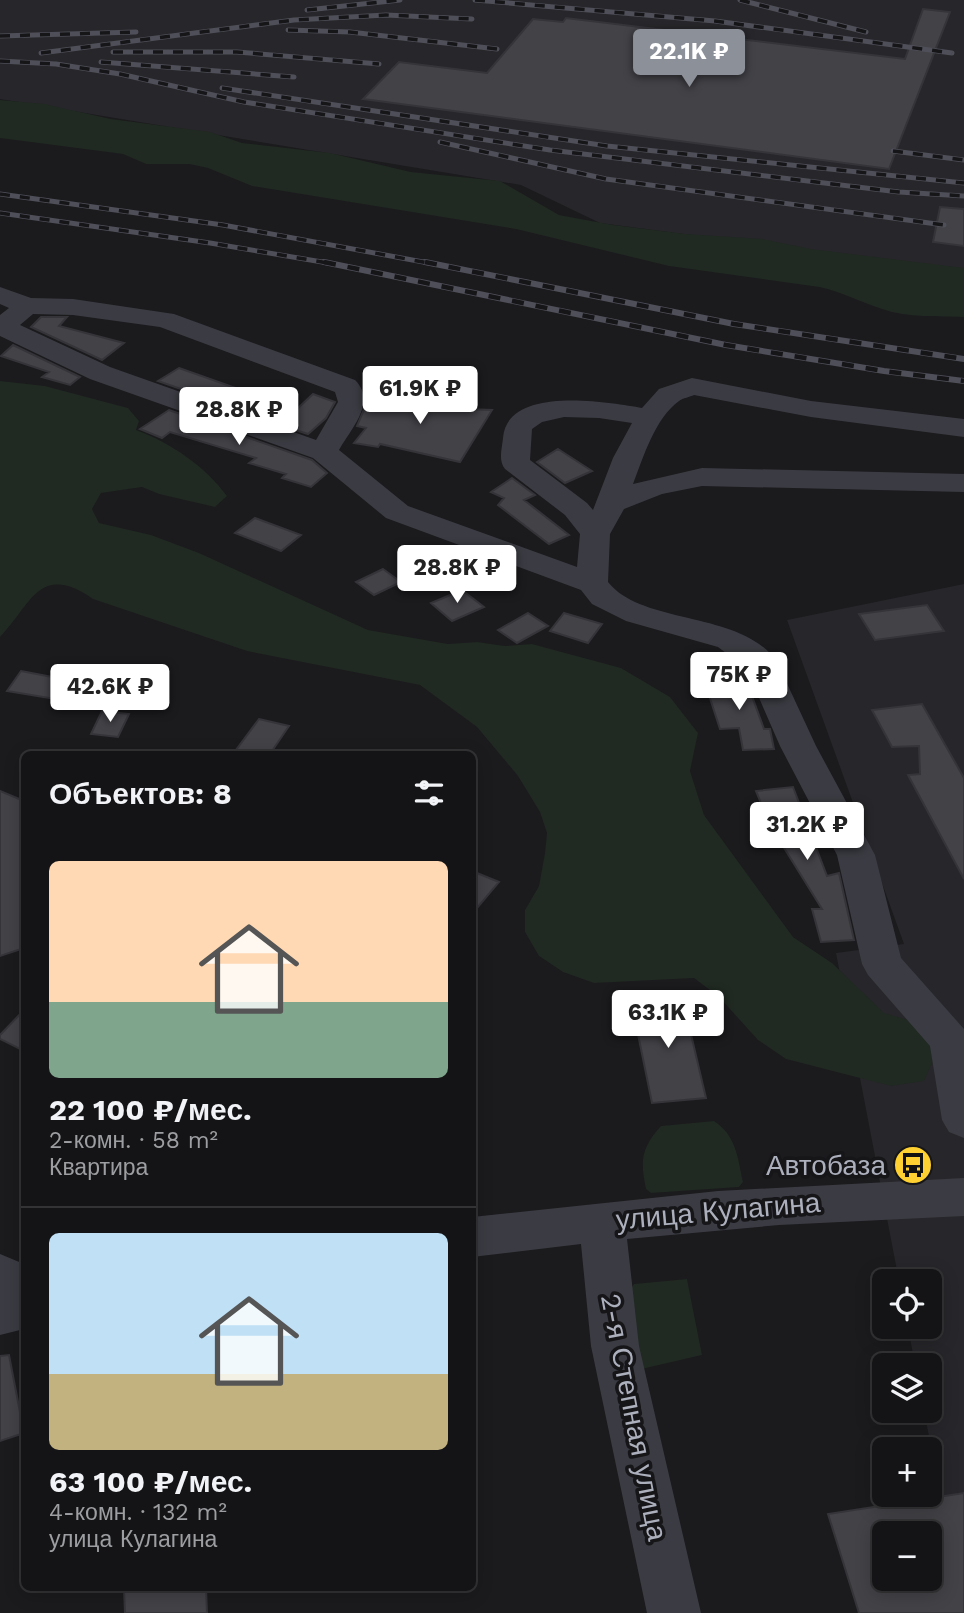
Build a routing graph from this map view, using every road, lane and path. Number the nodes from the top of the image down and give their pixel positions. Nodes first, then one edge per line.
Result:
1 (7, 314) edge
2 (649, 418) junction
3 (964, 428) edge
4 (323, 452) junction
5 (964, 483) edge
6 (612, 503) junction
7 (595, 534) junction
8 (592, 583) junction
9 (964, 1120) edge
10 (964, 1197) edge
11 (602, 1221) junction
12 (476, 1237) edge
13 (0, 1274) edge
14 (21, 1285) edge
15 (21, 1309) edge
16 (0, 1314) edge
17 (674, 1613) edge

1 - 4 street
1 - 4 street
2 - 3 street
2 - 6 street
2 - 7 street
4 - 8 street
5 - 6 street
6 - 7 street
7 - 8 street
8 - 9 street
10 - 11 street, улица Кулагина
11 - 12 street, улица Кулагина
11 - 17 street, 2-я Степная улица
13 - 14 street
15 - 16 street

